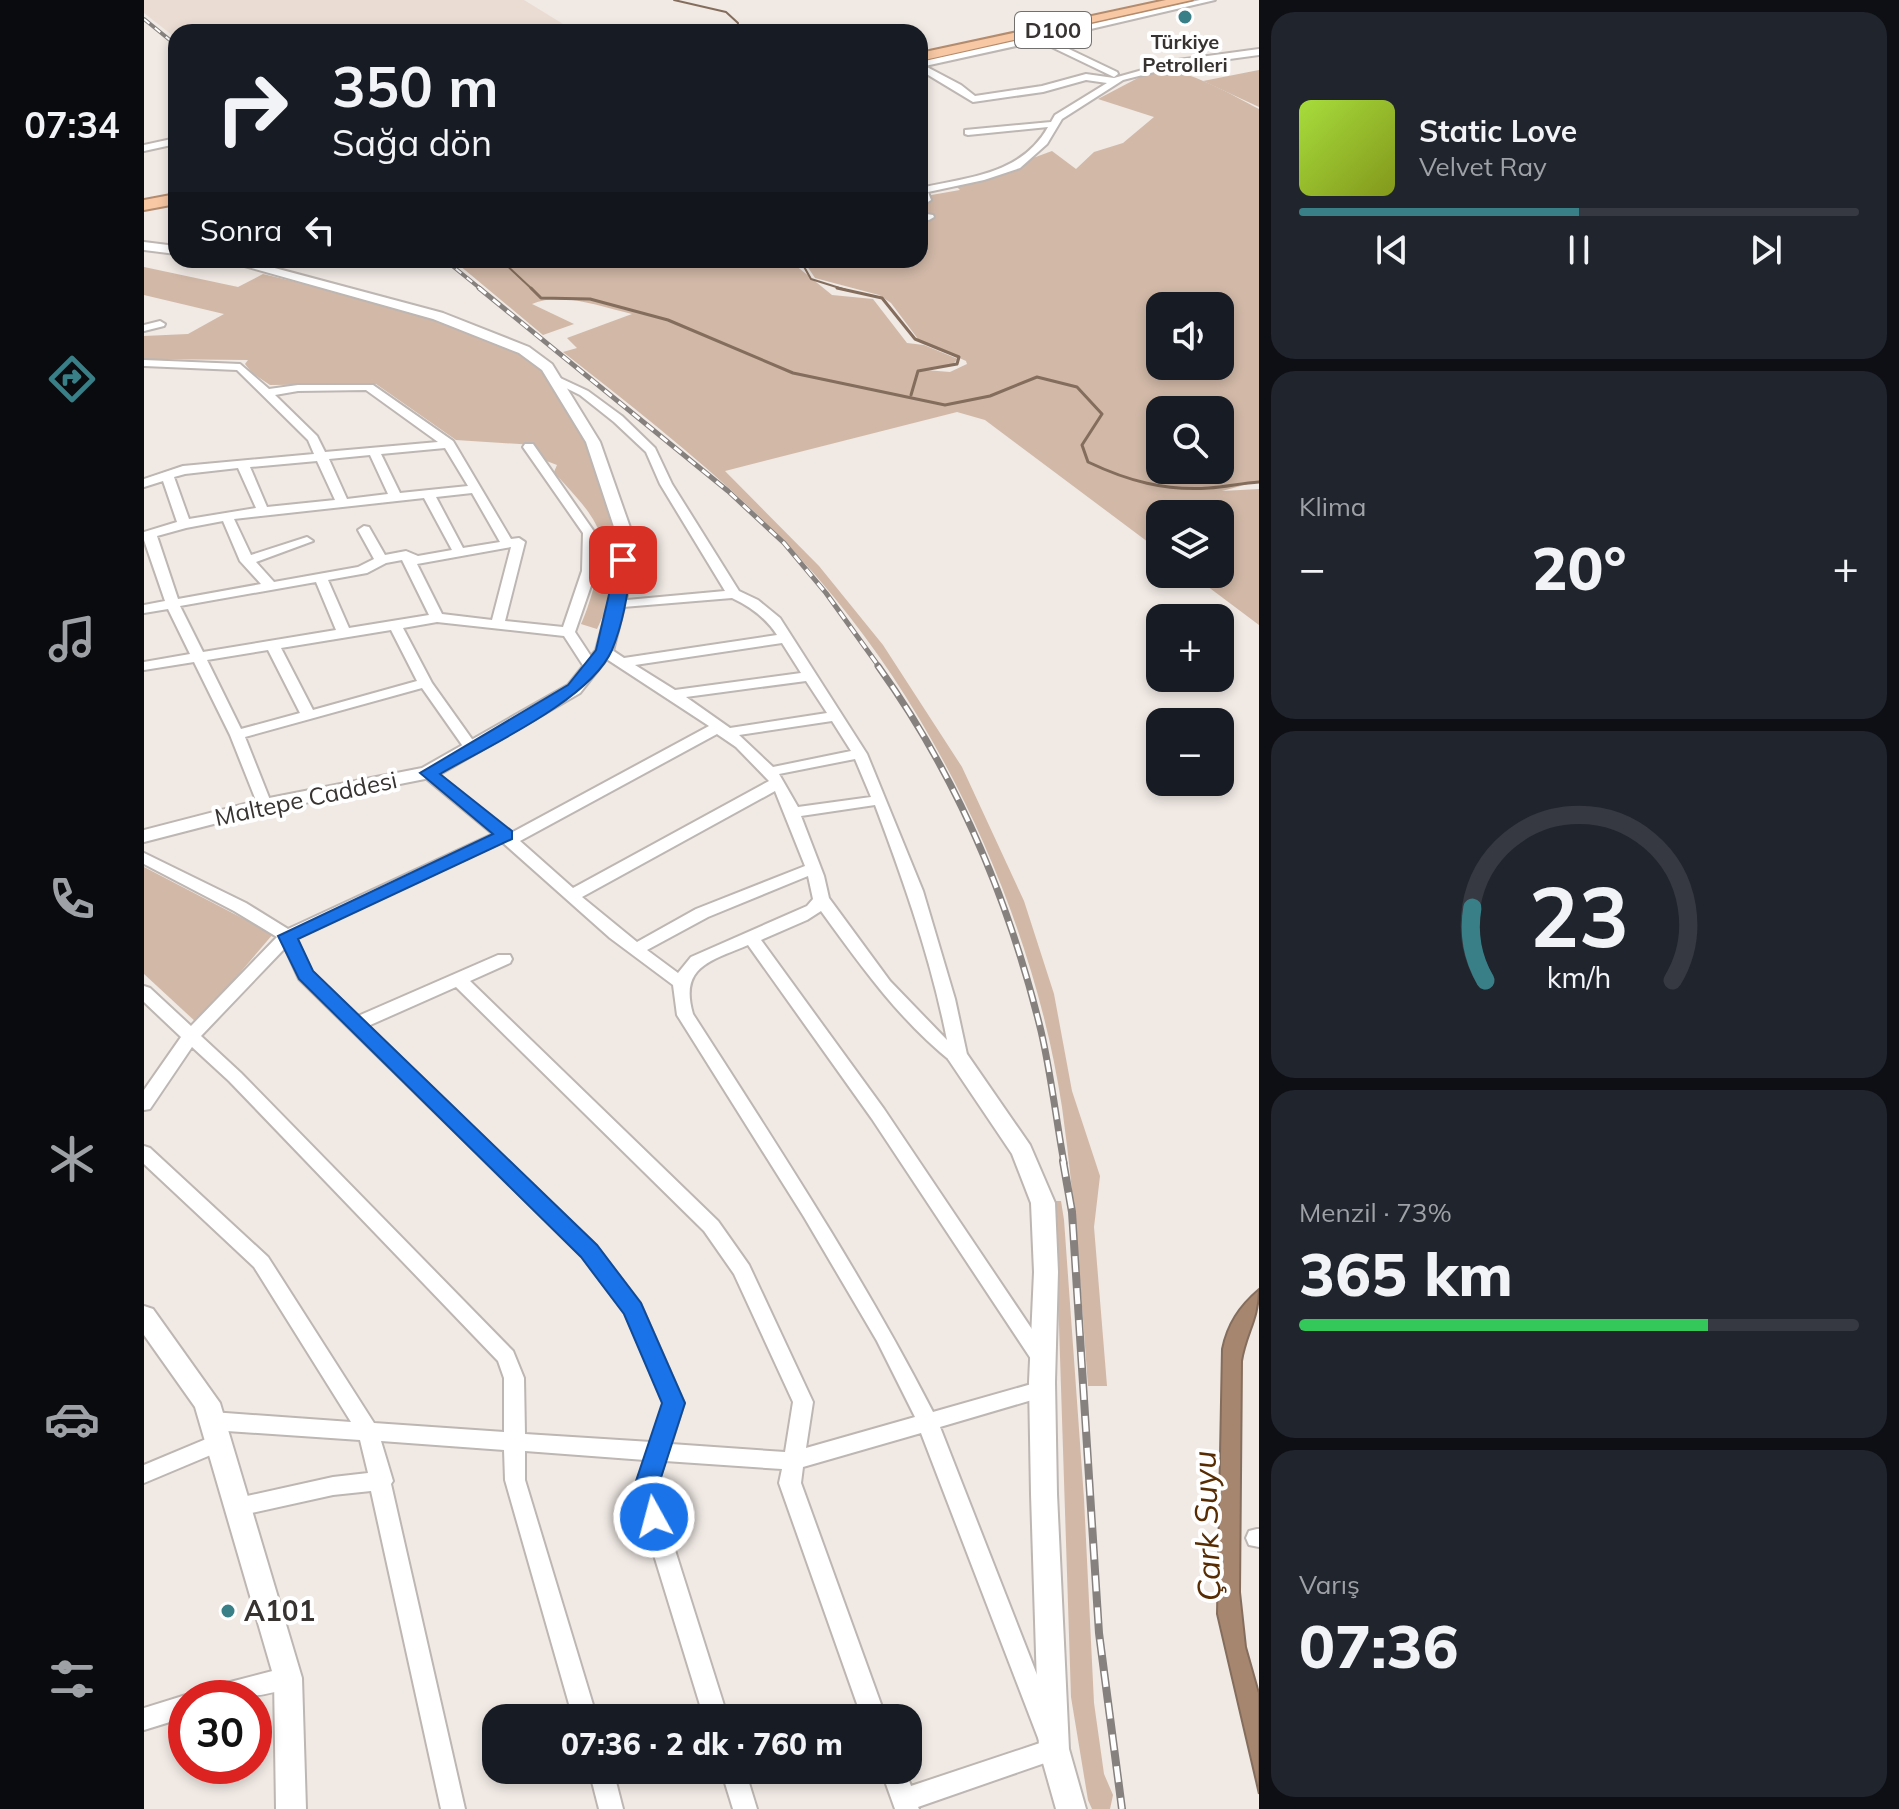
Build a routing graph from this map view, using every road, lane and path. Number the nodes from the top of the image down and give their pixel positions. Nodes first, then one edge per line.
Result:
1 (1154, 0) edge
2 (1185, 0) edge
3 (1211, 0) edge
4 (1119, 18) junction
5 (1040, 38) junction
6 (928, 46) edge
7 (1259, 52) edge
8 (928, 55) edge
9 (928, 64) edge
10 (928, 70) edge
11 (1118, 79) junction
12 (1054, 124) junction
13 (968, 132) dead end
14 (168, 143) edge
15 (144, 148) edge
16 (928, 189) edge
17 (168, 194) edge
18 (144, 198) edge
19 (168, 200) edge
20 (144, 205) edge
21 (144, 246) edge
22 (168, 249) edge
23 (261, 268) edge
24 (160, 324) dead end
25 (144, 328) edge
26 (144, 363) edge
27 (558, 380) junction
28 (269, 393) junction
29 (449, 444) junction
30 (529, 447) dead end
31 (373, 450) junction
32 (322, 454) junction
33 (242, 464) junction
34 (167, 474) junction
35 (144, 483) edge
36 (476, 489) junction
37 (428, 493) junction
38 (395, 496) junction
39 (342, 501) junction
40 (263, 511) junction
41 (227, 517) junction
42 (184, 524) junction
43 (364, 530) dead end
44 (147, 536) edge
45 (307, 541) dead end
46 (507, 543) junction
47 (459, 552) junction
48 (406, 555) junction
49 (381, 560) junction
50 (247, 561) junction
51 (321, 578) junction
52 (271, 587) junction
53 (734, 594) junction
54 (173, 605) junction
55 (616, 605) junction
56 (144, 609) edge
57 (437, 618) junction
58 (395, 625) junction
59 (497, 625) junction
60 (343, 631) junction
61 (568, 632) junction
62 (788, 638) junction
63 (272, 644) junction
64 (604, 651) junction
65 (199, 657) junction
66 (621, 663) junction
67 (144, 666) edge
68 (591, 667) junction
69 (812, 676) junction
70 (425, 683) junction
71 (672, 695) junction
72 (309, 716) junction
73 (836, 716) junction
74 (721, 730) junction
75 (237, 735) junction
76 (472, 749) junction
77 (860, 754) junction
78 (428, 773) junction
79 (773, 778) junction
80 (880, 800) junction
81 (264, 805) junction
82 (793, 812) junction
83 (144, 836) edge
84 (508, 838) junction
85 (144, 858) edge
86 (813, 868) junction
87 (573, 895) junction
88 (821, 899) junction
89 (287, 936) junction
90 (751, 938) junction
91 (635, 950) junction
92 (504, 959) dead end
93 (459, 980) junction
94 (681, 983) junction
95 (144, 992) edge
96 (356, 1024) junction
97 (191, 1036) junction
98 (959, 1059) junction
99 (144, 1104) edge
100 (144, 1153) edge
101 (144, 1316) edge
102 (1042, 1360) junction
103 (1042, 1389) junction
104 (928, 1423) junction
105 (215, 1432) junction
106 (369, 1433) junction
107 (513, 1441) junction
108 (658, 1453) junction
109 (793, 1461) junction
110 (144, 1474) edge
111 (382, 1481) junction
112 (238, 1507) junction
113 (288, 1678) junction
114 (272, 1682) edge
115 (581, 1704) edge
116 (712, 1704) edge
117 (869, 1704) edge
118 (168, 1712) edge
119 (144, 1719) edge
120 (1054, 1749) junction
121 (605, 1784) edge
122 (737, 1784) edge
123 (898, 1784) edge
124 (905, 1804) edge
125 (291, 1809) edge
126 (453, 1809) edge
127 (611, 1809) edge
128 (745, 1809) edge
129 (1071, 1809) edge

1 - 6 highway, D100
2 - 4 highway, D100
3 - 4 street
4 - 5 street
4 - 8 highway, D100
5 - 9 street
5 - 11 street
7 - 11 street
10 - 11 street
11 - 12 street
12 - 13 street
12 - 16 street
14 - 15 street
17 - 18 highway
19 - 20 highway
21 - 22 street
23 - 27 street, Maltepe Caddesi
24 - 25 street
26 - 28 street
27 - 53 street
27 - 55 street, Maltepe Caddesi
28 - 29 street
28 - 32 street
29 - 31 street
29 - 36 street
30 - 61 street
31 - 32 street
31 - 38 street
32 - 33 street
32 - 39 street
33 - 34 street
33 - 40 street
34 - 35 street
34 - 42 street
36 - 37 street
36 - 46 street
37 - 38 street
37 - 47 street
38 - 39 street
39 - 40 street
40 - 41 street
41 - 42 street
41 - 50 street
42 - 44 street
43 - 49 street
44 - 54 street
45 - 50 street
46 - 47 street
46 - 59 street
47 - 48 street
48 - 49 street
48 - 57 street
49 - 51 street
50 - 52 street
51 - 52 street
51 - 60 street
52 - 54 street
53 - 55 street
53 - 62 street
54 - 56 street
54 - 65 street
55 - 64 street, Maltepe Caddesi
57 - 58 street
57 - 59 street
58 - 60 street
58 - 70 street
59 - 61 street
60 - 63 street
61 - 68 street
62 - 66 street
62 - 69 street
63 - 65 street
63 - 72 street
64 - 66 street
64 - 68 street, Maltepe Caddesi
65 - 67 street
65 - 75 street
66 - 71 street
68 - 76 street, Maltepe Caddesi
69 - 71 street
69 - 73 street
70 - 72 street
70 - 76 street
71 - 74 street
72 - 75 street
73 - 74 street
73 - 77 street
74 - 79 street
74 - 84 street
75 - 81 street
76 - 78 street, Maltepe Caddesi
77 - 79 street
77 - 80 street
78 - 81 street, Maltepe Caddesi
78 - 84 street
79 - 82 street
79 - 87 street
80 - 82 street
80 - 98 street
81 - 83 street, Maltepe Caddesi
82 - 86 street
84 - 87 street
84 - 89 street
85 - 89 street
86 - 88 street
86 - 91 street
87 - 91 street
88 - 90 street
88 - 98 street
89 - 96 street
89 - 97 street
90 - 94 street
90 - 102 street
91 - 94 street
92 - 93 street
93 - 96 street
93 - 109 street
94 - 104 street
95 - 97 street
96 - 108 street
97 - 99 street
97 - 107 street
98 - 102 street
100 - 106 street
101 - 105 street
102 - 103 street
103 - 104 street
103 - 120 street
104 - 109 street
104 - 120 street
105 - 106 street
105 - 110 street
105 - 112 street
106 - 107 street
106 - 111 street
107 - 108 street
107 - 115 street
108 - 109 street
108 - 116 street
109 - 117 street
111 - 112 street
111 - 126 street
112 - 113 street
113 - 114 street
113 - 125 street
118 - 119 street
120 - 124 street
120 - 129 street
121 - 127 street
122 - 128 street
123 - 124 street

